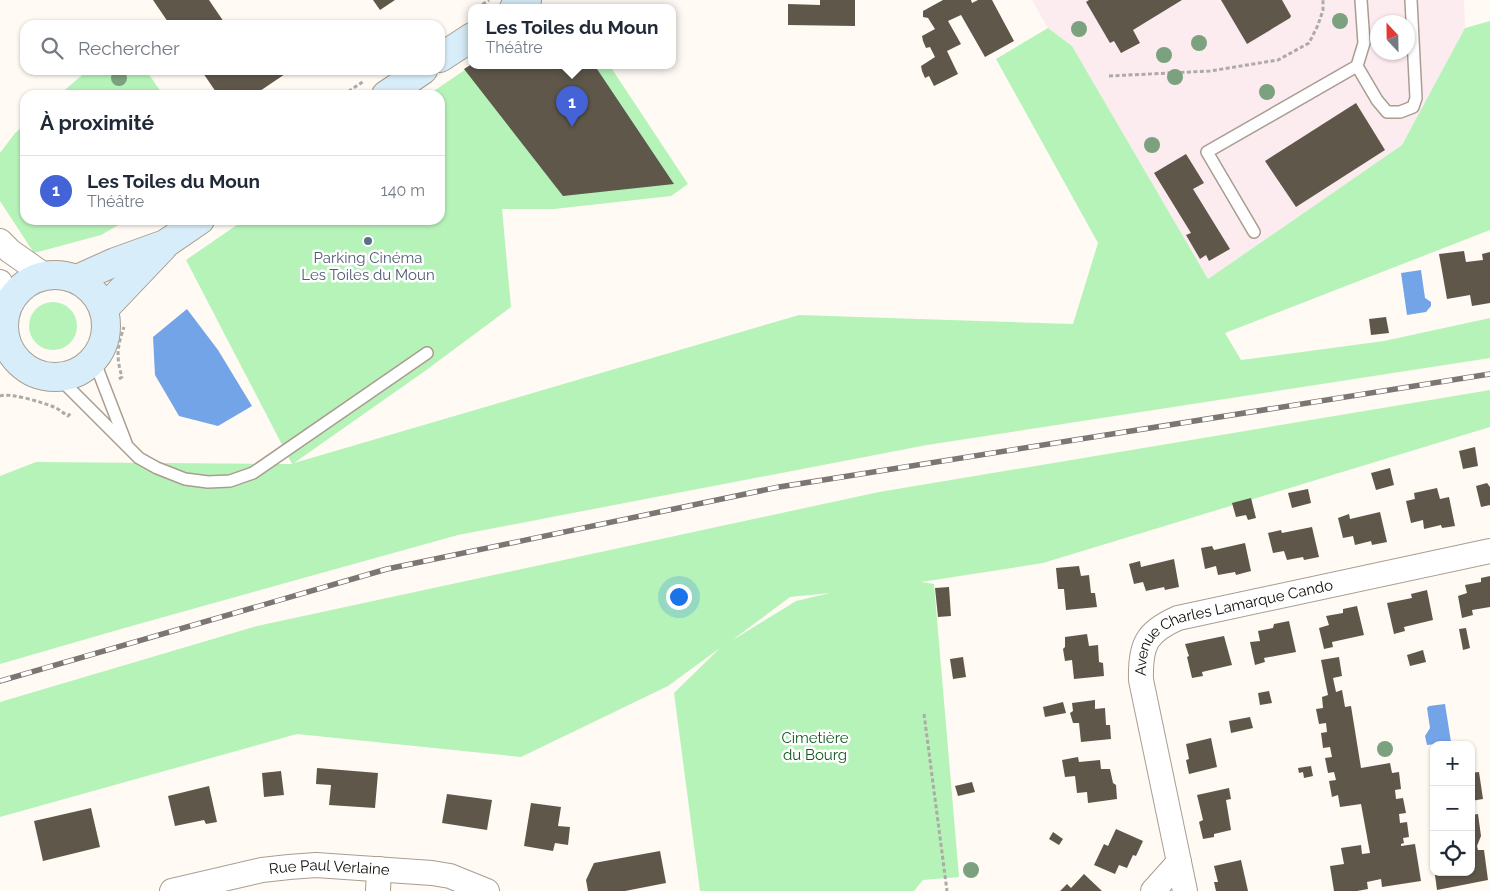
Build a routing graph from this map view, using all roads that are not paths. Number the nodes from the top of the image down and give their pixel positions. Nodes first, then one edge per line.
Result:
1 (1361, 0) edge
2 (1411, 0) edge
3 (468, 40) edge
4 (445, 55) edge
5 (1356, 66) junction
6 (416, 75) edge
7 (393, 90) edge
8 (193, 225) edge
9 (1254, 232) dead end
10 (0, 241) edge
11 (165, 244) junction
12 (44, 275) junction
13 (77, 279) junction
14 (4, 293) edge
15 (114, 318) junction
16 (2, 335) edge
17 (428, 353) dead end
18 (94, 360) junction
19 (10, 368) edge
20 (58, 377) junction
21 (128, 447) junction
22 (1490, 552) edge
23 (1179, 862) junction
24 (378, 880) edge
25 (172, 891) edge
26 (487, 891) edge
27 (1154, 891) edge
28 (1185, 891) edge

1 - 5 lane
2 - 5 lane
3 - 4 main road
5 - 9 lane
6 - 7 main road
8 - 11 main road
10 - 12 street
11 - 13 main road
11 - 15 main road
12 - 13 main road
12 - 14 main road
13 - 15 main road
14 - 16 main road
15 - 18 main road
16 - 19 main road
17 - 21 lane
18 - 20 main road
18 - 21 lane
19 - 20 main road
20 - 21 lane
22 - 23 street, Avenue Charles Lamarque Cando
23 - 27 street
23 - 28 street, Avenue Charles Lamarque Cando
24 - 25 street, Rue Paul Verlaine
24 - 26 street, Rue Paul Verlaine

